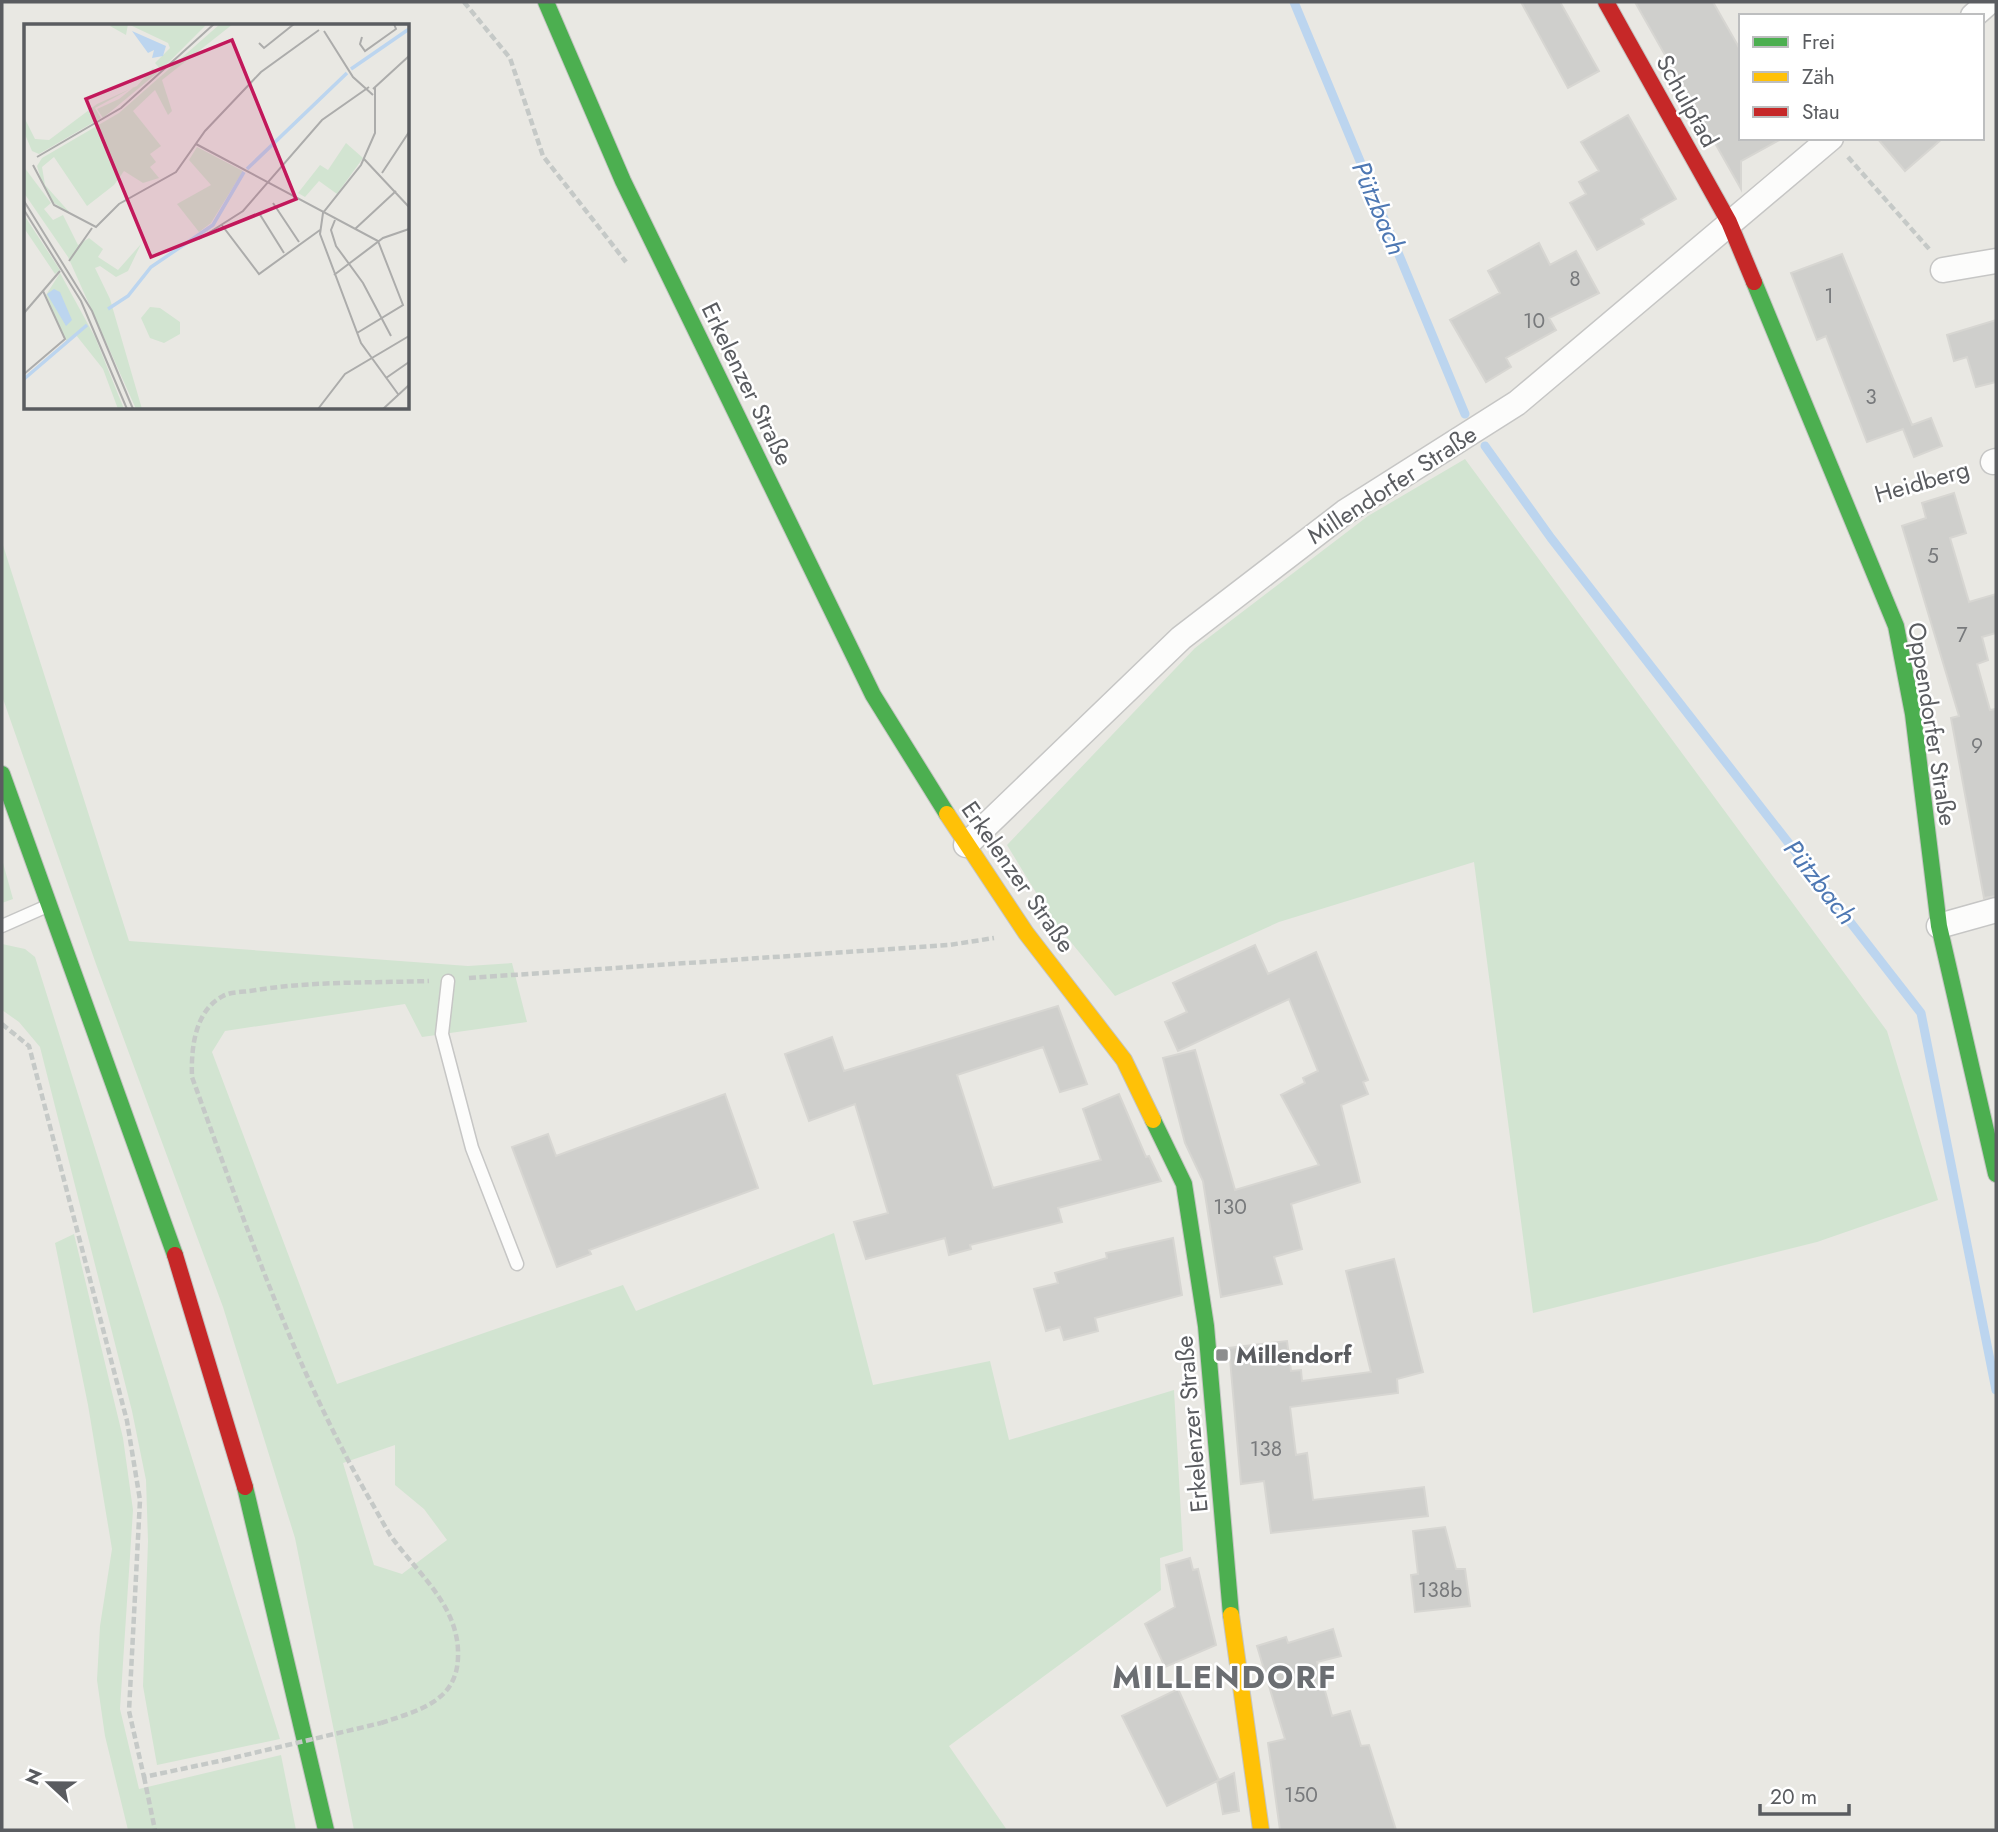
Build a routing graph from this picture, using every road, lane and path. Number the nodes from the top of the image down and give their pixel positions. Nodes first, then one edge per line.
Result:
1 (464, 2) edge
2 (545, 2) edge
3 (1606, 2) edge
4 (1989, 2) edge
5 (1975, 14) edge
6 (1829, 140) edge
7 (1831, 140) edge
8 (1729, 222) junction
9 (1996, 261) edge
10 (1943, 270) joint
11 (635, 272) dead end
12 (1995, 462) edge
13 (1847, 504) junction
14 (2, 774) edge
15 (966, 845) junction
16 (52, 904) junction
17 (1996, 910) edge
18 (2, 926) edge
19 (1939, 926) junction
20 (448, 981) dead end
21 (2, 1024) edge
22 (1996, 1174) edge
23 (517, 1265) dead end
24 (381, 1723) dead end
25 (144, 1777) junction
26 (155, 1830) edge
27 (327, 1830) edge
28 (1261, 1830) edge

1 - 11 path
2 - 15 street, Erkelenzer Straße
3 - 8 street, Schulpfad
4 - 5 street
6 - 8 street, Millendorfer Straße
7 - 10 path
8 - 13 street, Oppendorfer Straße
8 - 15 street, Millendorfer Straße
9 - 10 street
12 - 13 path, Heidberg
13 - 19 street, Oppendorfer Straße
14 - 16 street
15 - 28 street, Erkelenzer Straße
16 - 18 lane
16 - 27 street
17 - 19 street
19 - 22 street, Oppendorfer Straße
20 - 23 lane
21 - 25 path
24 - 25 path, bridge
25 - 26 path

